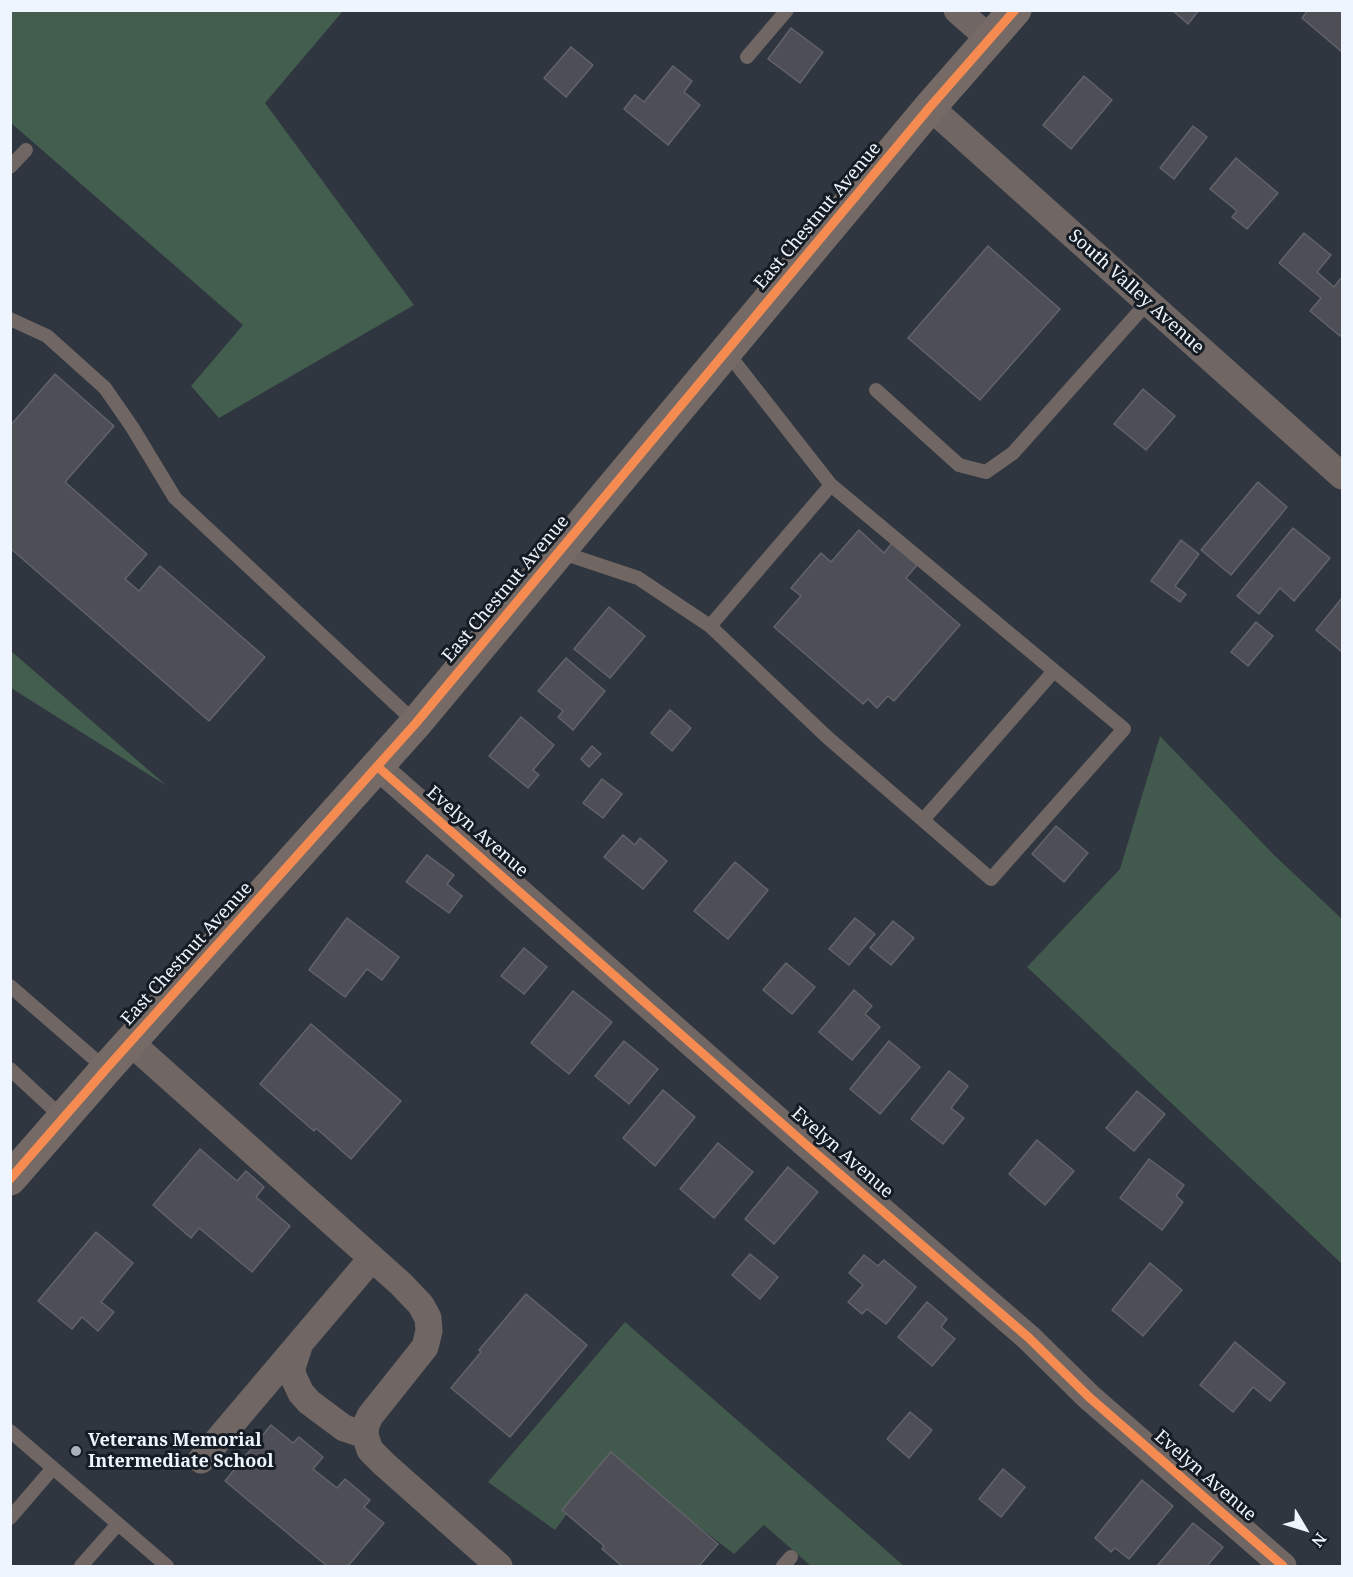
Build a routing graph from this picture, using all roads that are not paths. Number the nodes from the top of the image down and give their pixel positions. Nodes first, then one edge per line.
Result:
1 (787, 10) edge
2 (957, 10) edge
3 (1015, 10) edge
4 (990, 39) junction
5 (747, 57) dead end
6 (930, 107) junction
7 (26, 150) dead end
8 (10, 167) edge
9 (1147, 303) junction
10 (10, 319) edge
11 (726, 351) junction
12 (876, 390) dead end
13 (1342, 476) edge
14 (831, 486) junction
15 (558, 552) junction
16 (710, 626) junction
17 (1054, 671) junction
18 (416, 723) junction
19 (378, 767) junction
20 (923, 820) junction
21 (10, 986) edge
22 (130, 1042) junction
23 (10, 1069) edge
24 (106, 1069) junction
25 (63, 1118) junction
26 (10, 1179) edge
27 (372, 1258) junction
28 (301, 1341) junction
29 (10, 1431) edge
30 (365, 1435) junction
31 (201, 1460) dead end
32 (53, 1468) junction
33 (10, 1518) edge
34 (118, 1524) junction
35 (81, 1566) edge
36 (167, 1566) edge
37 (499, 1566) edge
38 (1282, 1566) edge

1 - 5 lane
2 - 4 street
3 - 4 street, East Chestnut Avenue
4 - 6 street, East Chestnut Avenue
6 - 9 street, South Valley Avenue
6 - 11 street, East Chestnut Avenue
7 - 8 lane
9 - 12 lane
9 - 13 street, South Valley Avenue
10 - 18 lane
11 - 14 lane
11 - 15 street, East Chestnut Avenue
14 - 16 lane
14 - 17 lane
15 - 16 lane
15 - 18 street, East Chestnut Avenue
16 - 20 lane
17 - 20 lane
17 - 20 lane
18 - 19 street, East Chestnut Avenue
19 - 22 street, East Chestnut Avenue
19 - 38 street, Evelyn Avenue
21 - 24 lane
22 - 24 street, East Chestnut Avenue
22 - 27 street
23 - 25 lane
24 - 25 street, East Chestnut Avenue
25 - 26 street, East Chestnut Avenue
27 - 28 street
27 - 30 street
28 - 30 street
28 - 31 street
29 - 32 lane
30 - 37 street
32 - 33 lane
32 - 34 lane
34 - 35 lane
34 - 36 lane

